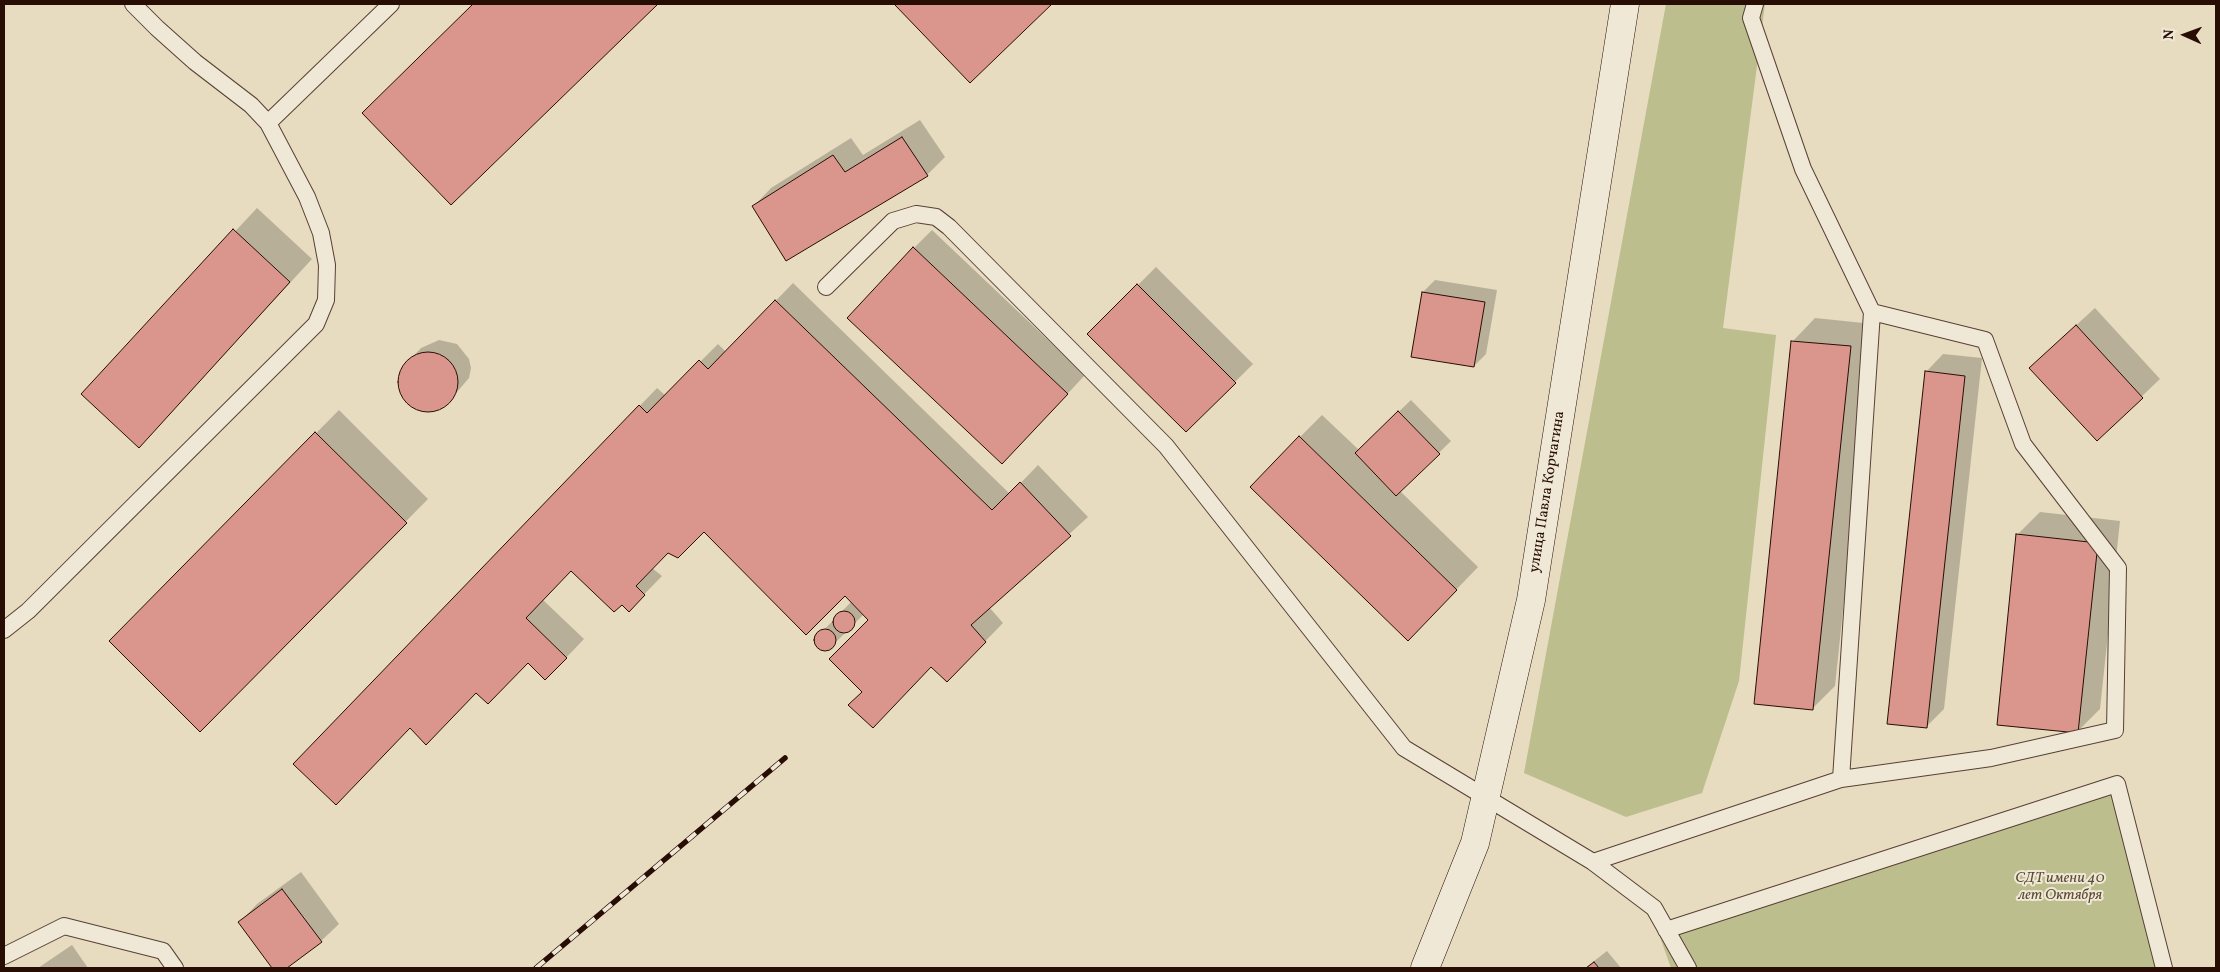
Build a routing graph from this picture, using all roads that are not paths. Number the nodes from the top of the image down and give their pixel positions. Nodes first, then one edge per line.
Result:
1 (133, 4) edge
2 (391, 4) edge
3 (1625, 4) edge
4 (1755, 4) edge
5 (268, 123) junction
6 (826, 287) dead end
7 (1872, 312) junction
8 (4, 630) edge
9 (1841, 779) junction
10 (1486, 796) junction
11 (1593, 862) junction
12 (1666, 930) junction
13 (4, 956) edge
14 (175, 968) edge
15 (1425, 968) edge
16 (1688, 968) edge
17 (2164, 968) edge

1 - 5 lane
2 - 5 lane
3 - 10 main road, улица Павла Корчагина
4 - 7 lane
5 - 8 lane
6 - 10 lane
7 - 9 lane
7 - 9 lane
9 - 11 lane
10 - 11 lane
10 - 15 main road, улица Павла Корчагина
11 - 12 lane
12 - 16 lane
12 - 17 lane
13 - 14 lane

